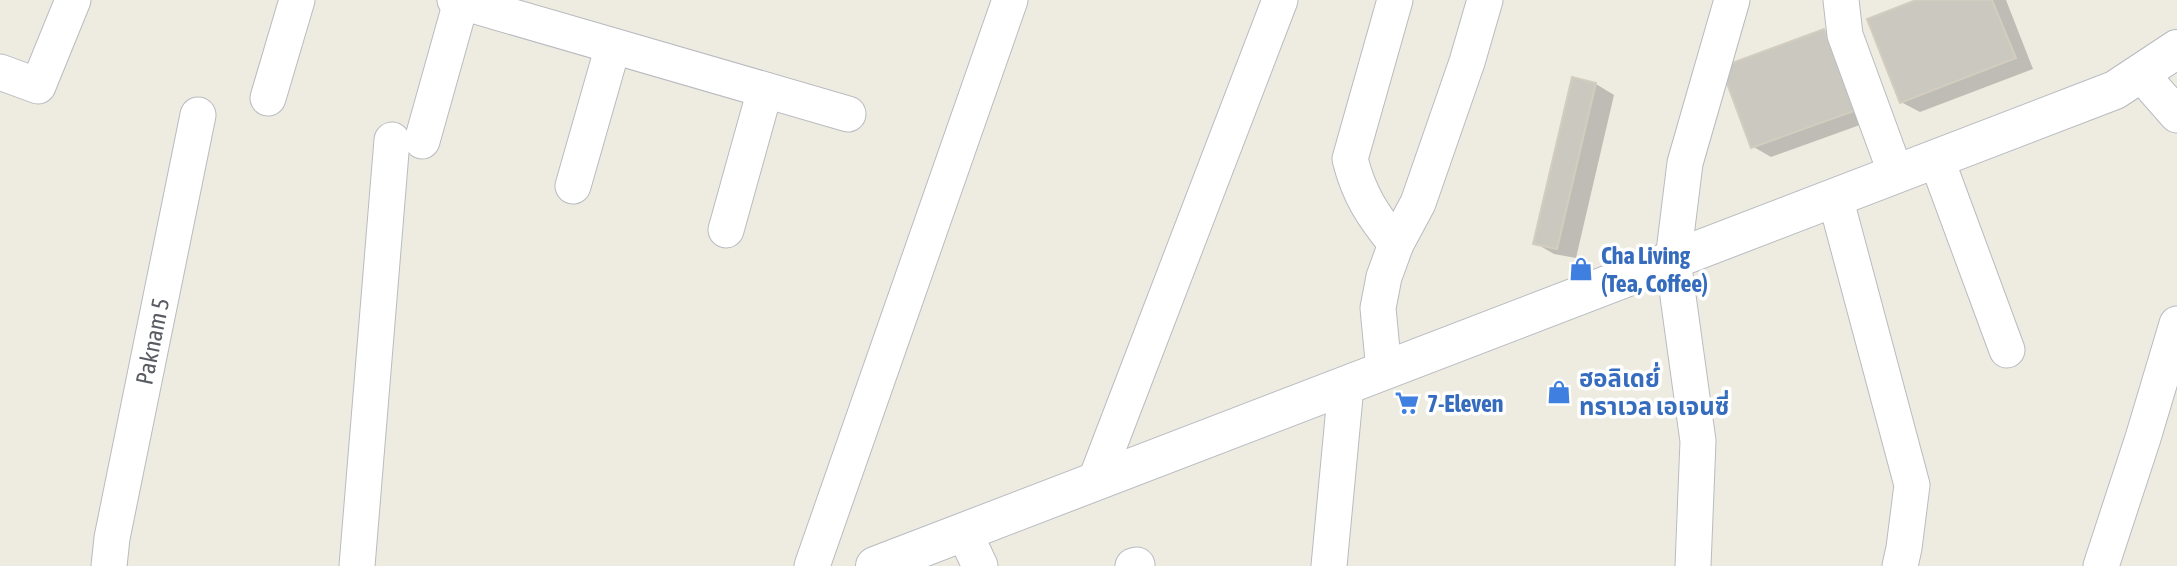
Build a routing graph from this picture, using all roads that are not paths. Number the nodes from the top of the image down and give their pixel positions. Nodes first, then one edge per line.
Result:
1 (73, 0) edge
2 (297, 0) edge
3 (1010, 0) edge
4 (1280, 0) edge
5 (1395, 0) edge
6 (1485, 0) edge
7 (1732, 0) edge
8 (1840, 0) edge
9 (458, 1) edge
10 (613, 46) junction
11 (2177, 49) edge
12 (0, 72) edge
13 (2140, 73) junction
14 (765, 90) junction
15 (268, 98) dead end
16 (848, 114) dead end
17 (198, 115) dead end
18 (2177, 115) edge
19 (1936, 158) junction
20 (1896, 174) junction
21 (573, 186) dead end
22 (1835, 197) junction
23 (726, 230) dead end
24 (1396, 244) junction
25 (1673, 260) junction
26 (2177, 324) edge
27 (2007, 350) dead end
28 (1384, 371) junction
29 (1346, 386) junction
30 (1095, 482) junction
31 (972, 549) edge
32 (109, 566) edge
33 (357, 566) edge
34 (812, 566) edge
35 (876, 566) edge
36 (1329, 566) edge
37 (1693, 566) edge
38 (1900, 566) edge
39 (2101, 566) edge

1 - 12 street
2 - 15 street
3 - 34 street
4 - 30 street
5 - 24 street
6 - 24 street
7 - 25 street
8 - 20 street
9 - 10 street
9 - 33 street
10 - 14 street
10 - 21 street
11 - 13 main road
13 - 18 street
13 - 19 main road
14 - 16 street
14 - 23 street
17 - 32 street, Paknam 5
19 - 20 main road
19 - 27 street
20 - 22 main road
22 - 25 main road
22 - 38 street
24 - 28 street
25 - 28 main road
25 - 37 street
26 - 39 street
28 - 29 main road
29 - 30 main road
29 - 36 street
30 - 31 main road
31 - 35 main road

